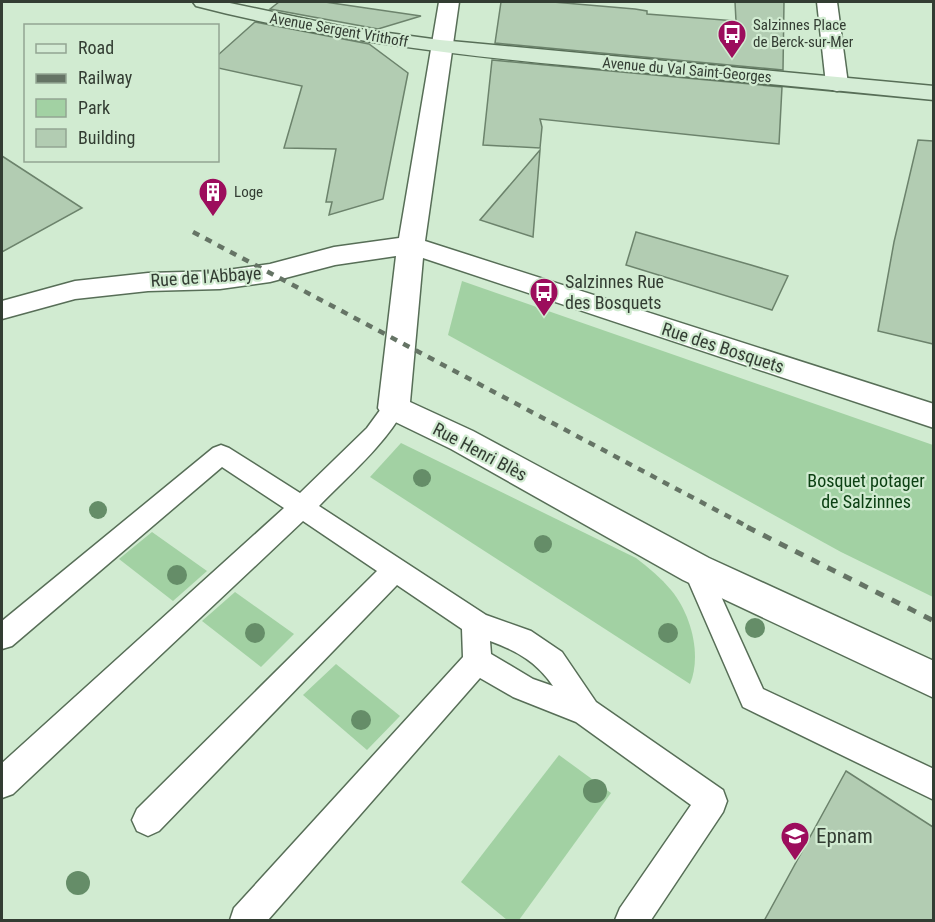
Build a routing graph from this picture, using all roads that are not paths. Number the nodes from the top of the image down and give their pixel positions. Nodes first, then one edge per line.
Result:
1 (203, 2) edge
2 (449, 2) edge
3 (828, 2) edge
4 (441, 46) junction
5 (837, 84) junction
6 (933, 93) edge
7 (410, 245) junction
8 (2, 310) edge
9 (394, 408) junction
10 (933, 416) edge
11 (303, 507) junction
12 (696, 568) junction
13 (396, 569) junction
14 (476, 623) junction
15 (2, 637) edge
16 (477, 661) junction
17 (933, 680) edge
18 (586, 712) junction
19 (2, 783) edge
20 (933, 785) edge
21 (148, 820) dead end
22 (246, 921) edge
23 (632, 921) edge

1 - 4 main road, Avenue Sergent Vrithoff
2 - 4 street
3 - 5 street
4 - 5 main road, Avenue du Val Saint-Georges
4 - 7 street
5 - 6 main road, Avenue du Val Saint-Georges
7 - 8 street, Rue de l'Abbaye
7 - 9 street
7 - 10 street, Rue des Bosquets
9 - 11 lane
9 - 12 street, Rue Henri Blès
11 - 13 lane
11 - 15 lane
11 - 19 lane
12 - 17 street, Rue Henri Blès
12 - 20 lane
13 - 14 lane
13 - 21 lane
14 - 16 lane
14 - 18 lane
16 - 18 lane
16 - 22 lane
18 - 23 lane

